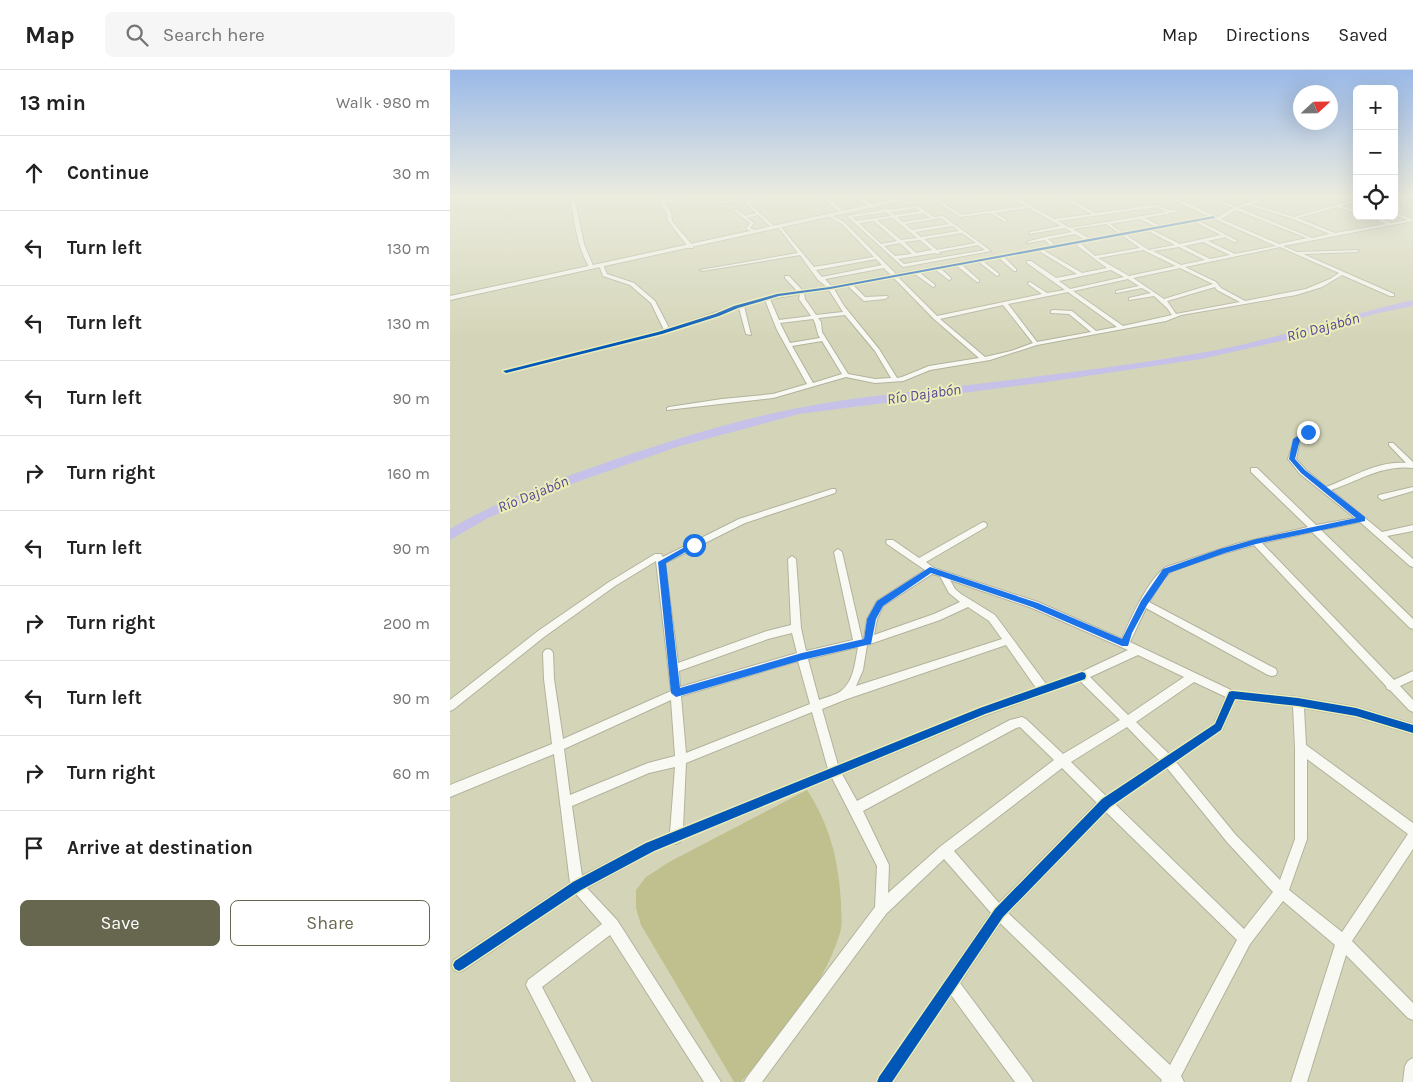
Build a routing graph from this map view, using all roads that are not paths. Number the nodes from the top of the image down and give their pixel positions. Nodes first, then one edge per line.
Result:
1 (582, 243) edge
2 (688, 243) edge
3 (707, 243) edge
4 (791, 243) edge
5 (863, 243) edge
6 (892, 243) edge
7 (902, 243) edge
8 (927, 243) edge
9 (1050, 243) edge
10 (1069, 243) edge
11 (1078, 243) edge
12 (1136, 243) edge
13 (1175, 243) edge
14 (1197, 243) edge
15 (1207, 243) edge
16 (1273, 243) edge
17 (1292, 243) edge
18 (979, 244) joint
19 (880, 245) joint
20 (1054, 246) junction
21 (1180, 246) junction
22 (1279, 246) junction
23 (691, 247) junction
24 (1039, 249) junction
25 (1146, 250) junction
26 (936, 251) junction
27 (1357, 251) dead end
28 (1296, 253) junction
29 (801, 254) junction
30 (915, 254) junction
31 (1000, 256) junction
32 (1234, 256) junction
33 (1094, 257) junction
34 (877, 258) junction
35 (894, 258) junction
36 (946, 259) junction
37 (979, 260) junction
38 (1210, 261) junction
39 (1029, 262) dead end
40 (958, 264) junction
41 (601, 265) junction
42 (885, 266) junction
43 (592, 267) junction
44 (937, 268) junction
45 (1112, 268) junction
46 (1182, 268) junction
47 (812, 269) junction
48 (702, 270) dead end
49 (1014, 270) dead end
50 (916, 272) junction
51 (1342, 273) junction
52 (894, 275) junction
53 (998, 275) dead end
54 (1082, 275) junction
55 (787, 277) dead end
56 (1129, 277) junction
57 (820, 279) junction
58 (949, 279) dead end
59 (1055, 280) junction
60 (977, 281) dead end
61 (1030, 283) dead end
62 (849, 284) junction
63 (1216, 285) junction
64 (933, 286) dead end
65 (1143, 286) junction
66 (830, 288) junction
67 (1070, 290) junction
68 (1118, 292) dead end
69 (802, 293) junction
70 (1154, 294) junction
71 (1046, 295) junction
72 (1392, 295) dead end
73 (885, 297) dead end
74 (450, 298) edge
75 (767, 299) junction
76 (1131, 299) dead end
77 (1164, 301) junction
78 (1244, 302) junction
79 (1004, 303) junction
80 (740, 306) junction
81 (1054, 312) dead end
82 (846, 313) junction
83 (1174, 315) junction
84 (815, 317) junction
85 (936, 318) junction
86 (777, 322) junction
87 (1120, 326) junction
88 (666, 330) junction
89 (1094, 332) junction
90 (749, 334) dead end
91 (823, 339) junction
92 (1036, 344) junction
93 (788, 345) junction
94 (984, 359) junction
95 (506, 371) dead end
96 (846, 375) junction
97 (895, 380) junction
98 (811, 385) junction
99 (669, 409) dead end
100 (1308, 432) dead end
101 (1391, 444) dead end
102 (1413, 466) edge
103 (1254, 470) dead end
104 (1413, 489) edge
105 (1325, 490) junction
106 (832, 491) dead end
107 (1382, 497) dead end
108 (1362, 519) junction
109 (984, 525) dead end
110 (1314, 528) junction
111 (1413, 528) edge
112 (1380, 535) junction
113 (890, 542) dead end
114 (1256, 542) junction
115 (838, 552) dead end
116 (792, 559) dead end
117 (662, 562) junction
118 (919, 562) junction
119 (1413, 563) edge
120 (930, 570) junction
121 (944, 575) junction
122 (967, 603) junction
123 (1144, 603) junction
124 (1413, 625) edge
125 (796, 628) junction
126 (1008, 641) junction
127 (863, 642) junction
128 (1125, 644) junction
129 (1138, 650) junction
130 (548, 653) dead end
131 (802, 656) junction
132 (673, 669) junction
133 (1272, 672) dead end
134 (1413, 675) edge
135 (1082, 676) junction
136 (1194, 676) junction
137 (1391, 686) junction
138 (1043, 688) junction
139 (676, 693) junction
140 (844, 695) junction
141 (1232, 695) junction
142 (1298, 702) junction
143 (450, 706) edge
144 (816, 707) junction
145 (1413, 707) edge
146 (1128, 721) junction
147 (1413, 729) edge
148 (559, 746) junction
149 (1301, 748) junction
150 (681, 760) junction
151 (1167, 760) junction
152 (1062, 761) junction
153 (834, 771) junction
154 (450, 791) edge
155 (567, 802) junction
156 (1106, 803) junction
157 (855, 809) junction
158 (1413, 830) edge
159 (676, 838) junction
160 (1413, 838) edge
161 (944, 850) junction
162 (577, 886) junction
163 (1282, 892) junction
164 (881, 909) junction
165 (998, 913) junction
166 (612, 925) junction
167 (1245, 939) junction
168 (1343, 942) junction
169 (459, 965) dead end
170 (951, 984) junction
171 (1413, 1013) edge
172 (1413, 1066) edge
173 (1172, 1080) edge
174 (584, 1082) edge
175 (713, 1082) edge
176 (752, 1082) edge
177 (884, 1082) edge
178 (1025, 1082) edge
179 (1298, 1082) edge
180 (1411, 1082) edge

1 - 43 street
2 - 23 street
3 - 23 street
4 - 29 street
5 - 34 street
6 - 19 street
7 - 30 street
8 - 26 street
9 - 20 street
10 - 20 street
11 - 33 street
12 - 25 street
13 - 21 street
14 - 21 street
15 - 32 street
16 - 22 street
17 - 22 street
18 - 26 street
18 - 36 street
19 - 35 street
20 - 24 street
21 - 25 street
21 - 38 street
22 - 28 street
22 - 32 street
23 - 41 street
24 - 31 street
24 - 54 street
25 - 33 street
25 - 46 street
26 - 30 street
26 - 36 street
27 - 28 street
28 - 51 street
29 - 47 street
29 - 48 street
30 - 35 street
31 - 37 street
31 - 49 street
32 - 38 street
33 - 45 street
34 - 42 street
34 - 47 street
35 - 36 street
37 - 40 street
37 - 53 street
38 - 46 street
39 - 59 street
40 - 44 street
40 - 60 street
41 - 43 street
41 - 88 street
42 - 52 street
42 - 57 street
43 - 74 street
44 - 50 street
44 - 58 street
45 - 54 street
45 - 56 street
46 - 56 street
46 - 63 street
47 - 57 street
50 - 52 street
50 - 64 street
51 - 72 street
51 - 78 street
52 - 62 street
52 - 85 street
54 - 59 street
55 - 69 street
56 - 65 street
56 - 67 street
57 - 66 street
59 - 67 street
61 - 71 street
62 - 66 street
62 - 73 street
63 - 77 street
63 - 78 street
65 - 68 street
65 - 70 street
66 - 69 street
66 - 82 street
67 - 71 street
67 - 87 street
69 - 75 street
69 - 84 street
70 - 76 street
70 - 77 street
71 - 79 street
75 - 80 street
75 - 86 street
77 - 83 street
78 - 83 street
79 - 85 street
79 - 92 street
80 - 88 street
80 - 90 street
81 - 89 street
82 - 84 street
82 - 97 street
83 - 87 street
84 - 86 street
84 - 91 street
85 - 94 street
86 - 93 street
87 - 89 street
88 - 95 street
89 - 92 street
91 - 93 street
91 - 96 street
92 - 94 street
93 - 98 street
94 - 97 street
96 - 97 street
96 - 98 street
98 - 99 street
100 - 105 street
101 - 102 street
102 - 105 street
103 - 110 street
104 - 107 street
105 - 108 street
106 - 117 street
108 - 110 street
108 - 112 street
109 - 118 street
110 - 114 street
110 - 124 street
111 - 112 street
112 - 119 street
113 - 118 street
114 - 123 street
114 - 137 street
115 - 127 street
116 - 125 street
117 - 132 street
117 - 143 street
118 - 120 street
120 - 121 street
120 - 127 street
121 - 122 street
121 - 128 street
122 - 126 street
122 - 127 street
123 - 128 street
123 - 133 street
125 - 131 street
125 - 132 street
126 - 138 street
126 - 140 street
127 - 131 street
127 - 140 street
128 - 129 street
129 - 135 street
129 - 136 street
130 - 148 street
131 - 139 street
131 - 144 street
132 - 139 street
134 - 137 street
135 - 138 street
135 - 146 street
136 - 141 street
136 - 146 street
137 - 145 street
138 - 153 street
139 - 148 street
139 - 150 street
140 - 144 street
141 - 142 street
141 - 151 street
142 - 147 street
142 - 149 street
144 - 150 street
144 - 153 street
146 - 151 street
146 - 152 street
148 - 154 street
148 - 155 street
149 - 158 street
149 - 163 street
150 - 155 street
150 - 159 street
151 - 156 street
151 - 163 street
152 - 156 street
152 - 157 street
152 - 161 street
153 - 157 street
153 - 159 street
155 - 162 street
156 - 165 street
156 - 167 street
157 - 164 street
159 - 162 street
160 - 168 street
161 - 164 street
161 - 165 street
162 - 166 street
162 - 169 street
163 - 167 street
163 - 168 street
164 - 176 street
165 - 170 street
165 - 173 street
166 - 174 street
166 - 175 street
167 - 173 street
168 - 171 street
168 - 179 street
170 - 177 street
170 - 178 street
172 - 180 street

